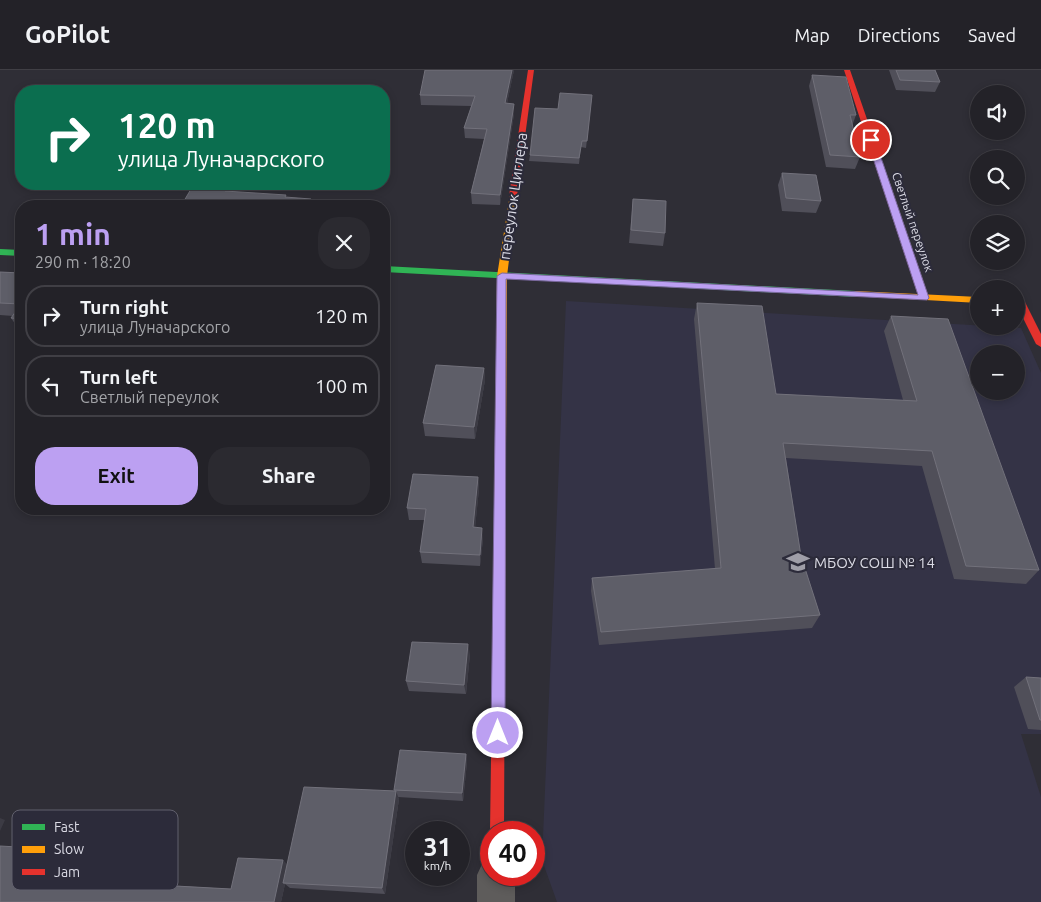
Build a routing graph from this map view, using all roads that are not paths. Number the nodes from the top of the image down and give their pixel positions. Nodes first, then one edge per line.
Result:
1 (530, 70) edge
2 (848, 70) edge
3 (0, 252) edge
4 (15, 253) edge
5 (390, 269) edge
6 (502, 276) junction
7 (924, 298) junction
8 (970, 300) edge
9 (1025, 302) edge
10 (1034, 302) dead end
11 (1025, 315) edge
12 (1041, 344) edge
13 (497, 821) edge
14 (496, 886) edge
15 (496, 902) edge

1 - 6 street, переулок Циглера
2 - 7 street, Светлый переулок
3 - 4 street
5 - 6 street
6 - 7 street
6 - 13 street, переулок Циглера
7 - 8 street
9 - 10 street
11 - 12 street
14 - 15 street

